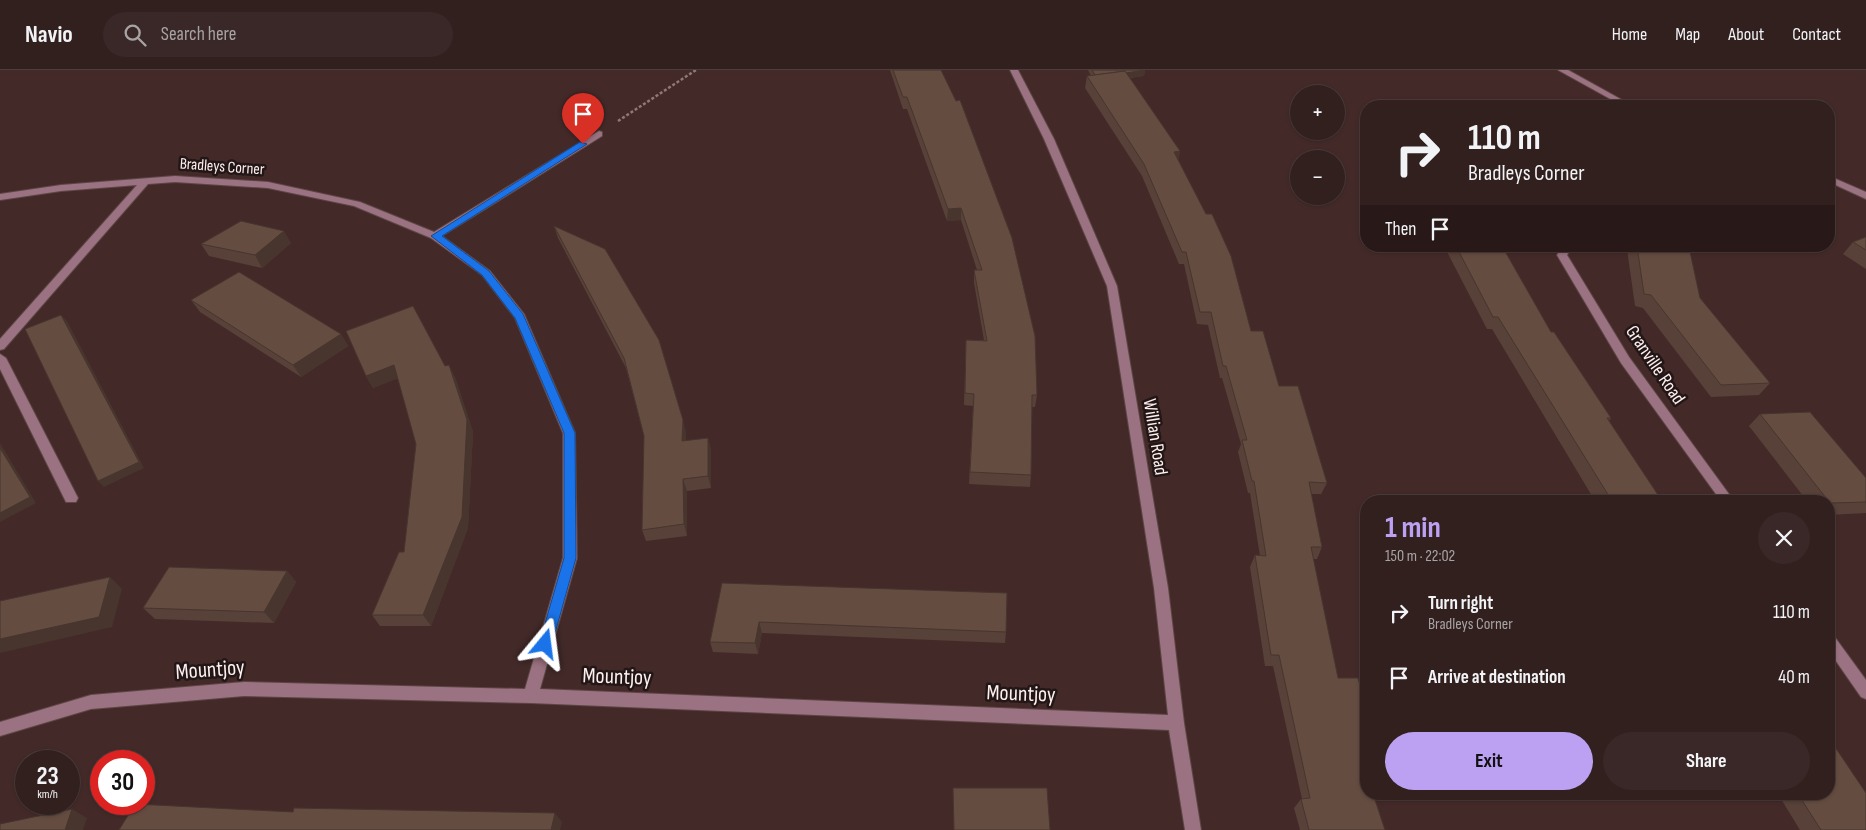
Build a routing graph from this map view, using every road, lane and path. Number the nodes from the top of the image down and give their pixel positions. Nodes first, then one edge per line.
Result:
1 (696, 70) edge
2 (1014, 70) edge
3 (1562, 70) edge
4 (1618, 100) edge
5 (599, 134) joint
6 (145, 182) junction
7 (1835, 182) edge
8 (1866, 196) edge
9 (0, 197) edge
10 (436, 236) junction
11 (1564, 252) edge
12 (0, 346) edge
13 (0, 358) edge
14 (1724, 495) edge
15 (71, 498) dead end
16 (1835, 648) edge
17 (1866, 692) edge
18 (531, 696) junction
19 (1176, 723) junction
20 (0, 729) edge
21 (1192, 830) edge

1 - 5 path
2 - 19 street, Willian Road
3 - 4 street
5 - 10 street
6 - 9 street, Bradleys Corner
6 - 10 street, Bradleys Corner
6 - 12 street
7 - 8 street
10 - 18 street, Bradleys Corner
11 - 14 street, Granville Road
13 - 15 street
16 - 17 street
18 - 19 street, Mountjoy
18 - 20 street, Mountjoy
19 - 21 street, Willian Road

